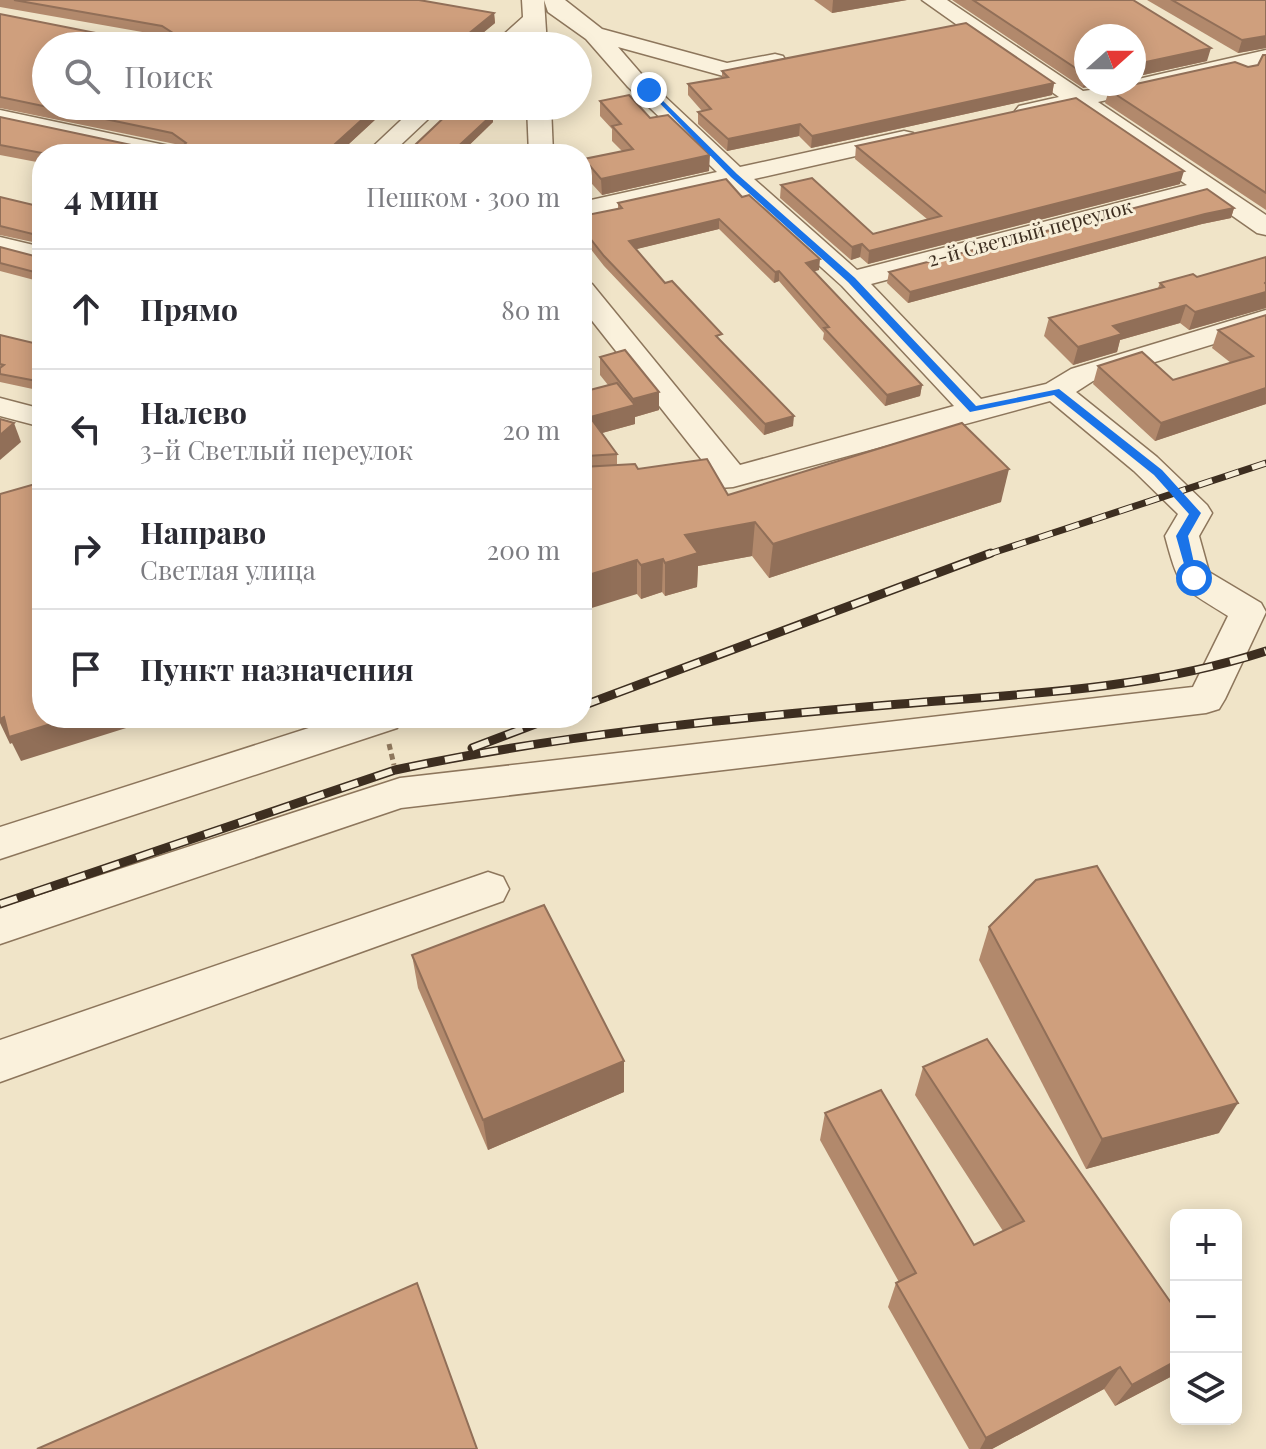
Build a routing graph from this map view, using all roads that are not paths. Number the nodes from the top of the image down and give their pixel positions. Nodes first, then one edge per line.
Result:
1 (554, 0) edge
2 (933, 0) edge
3 (534, 10) edge
4 (969, 24) junction
5 (939, 30) edge
6 (514, 32) edge
7 (535, 32) edge
8 (591, 32) edge
9 (594, 34) joint
10 (1208, 48) edge
11 (803, 56) edge
12 (1266, 57) edge
13 (1235, 64) junction
14 (1266, 82) edge
15 (1081, 99) junction
16 (1006, 115) edge
17 (0, 117) edge
18 (415, 120) edge
19 (540, 120) edge
20 (930, 132) edge
21 (127, 144) edge
22 (388, 144) edge
23 (541, 144) edge
24 (734, 175) junction
25 (1209, 187) junction
26 (592, 208) edge
27 (1266, 227) edge
28 (0, 245) edge
29 (32, 253) edge
30 (852, 280) junction
31 (592, 302) edge
32 (1266, 319) edge
33 (1056, 391) junction
34 (0, 407) edge
35 (974, 410) junction
36 (32, 415) edge
37 (733, 477) junction
38 (592, 487) edge
39 (356, 728) edge
40 (0, 843) edge
41 (488, 889) dead end
42 (0, 926) edge
43 (0, 1061) edge

1 - 8 street
2 - 4 street
3 - 6 street
3 - 7 street
4 - 5 street
4 - 15 street
9 - 11 street
9 - 24 street
10 - 13 street
12 - 13 street
13 - 14 street
13 - 15 street
15 - 16 street
15 - 25 street
17 - 21 street
18 - 22 street
19 - 23 street
20 - 24 street
24 - 26 street
24 - 30 street
25 - 27 street
25 - 30 street, 2-й Светлый переулок
28 - 29 street
30 - 35 street
31 - 37 street
32 - 33 street
33 - 35 street
33 - 42 street
34 - 36 street
35 - 37 street
37 - 38 street
39 - 40 street
41 - 43 street

